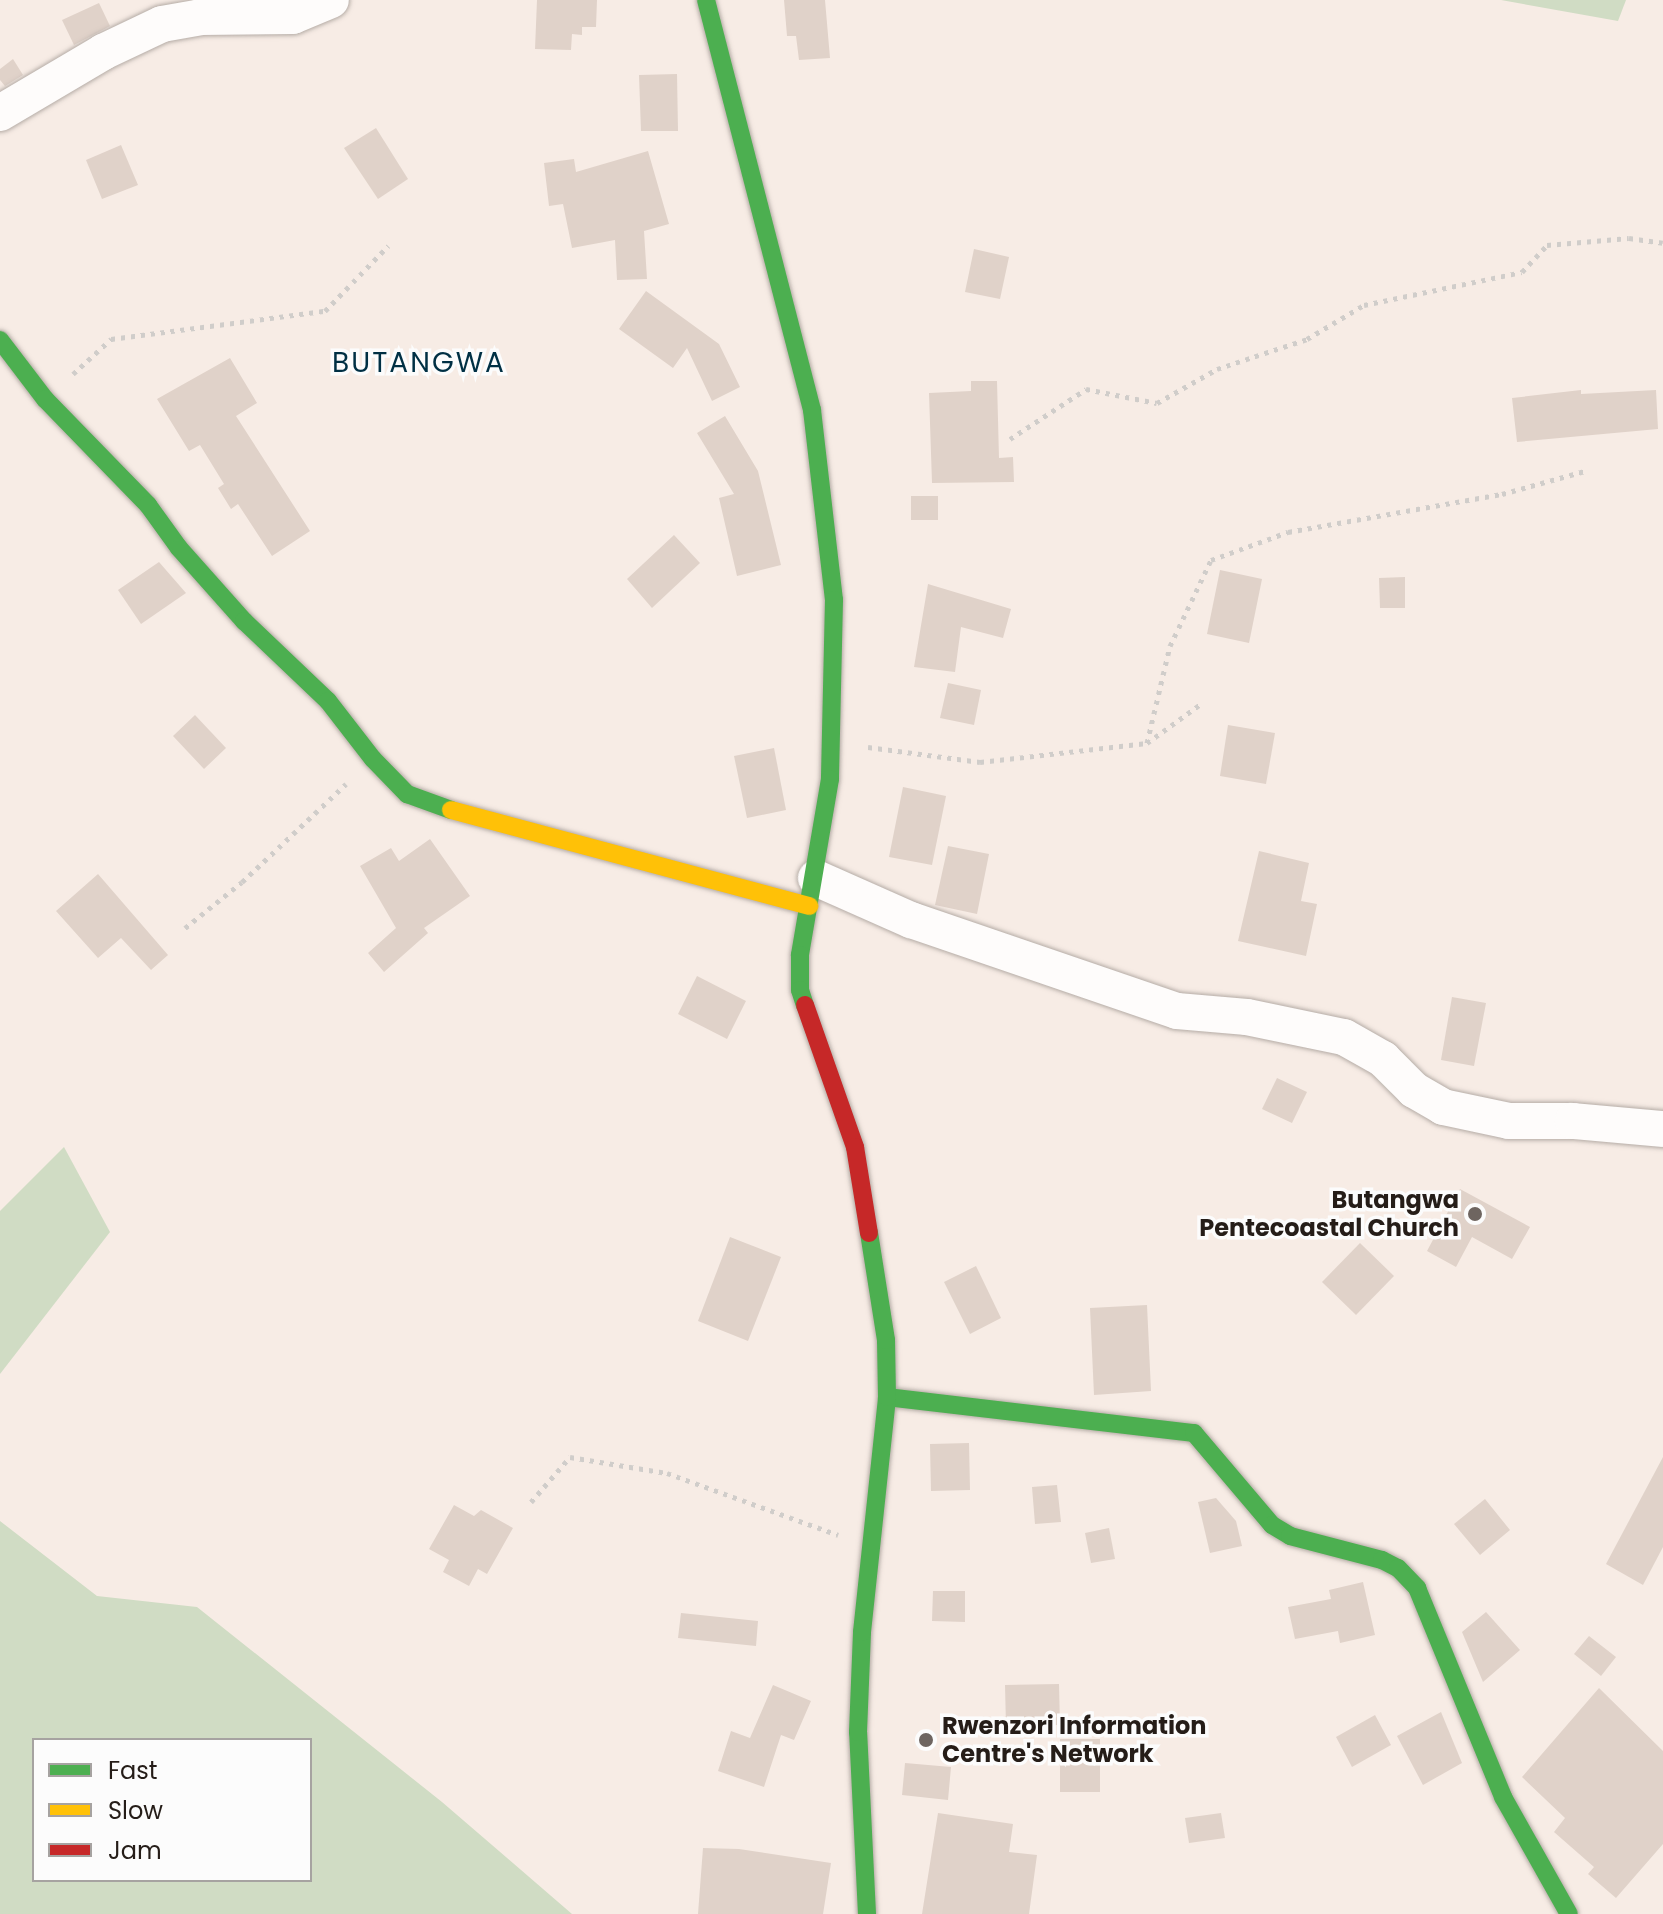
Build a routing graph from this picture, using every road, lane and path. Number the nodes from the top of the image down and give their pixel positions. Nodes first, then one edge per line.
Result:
1 (331, 0) edge
2 (706, 0) edge
3 (0, 113) edge
4 (1663, 243) edge
5 (388, 246) dead end
6 (0, 340) edge
7 (45, 399) junction
8 (1010, 439) dead end
9 (1585, 471) dead end
10 (1202, 703) dead end
11 (831, 742) junction
12 (1147, 743) junction
13 (373, 759) junction
14 (813, 892) junction
15 (185, 928) dead end
16 (1663, 1129) edge
17 (887, 1397) junction
18 (531, 1502) dead end
19 (873, 1548) junction
20 (867, 1914) edge
21 (1569, 1914) edge

1 - 3 street
2 - 11 street
4 - 8 path
5 - 7 path
6 - 7 street
7 - 13 street
9 - 12 path
10 - 12 path
11 - 12 path
11 - 14 street
13 - 14 street
13 - 15 path
14 - 16 street
14 - 17 street
17 - 19 street
17 - 21 street
18 - 19 path
19 - 20 street

